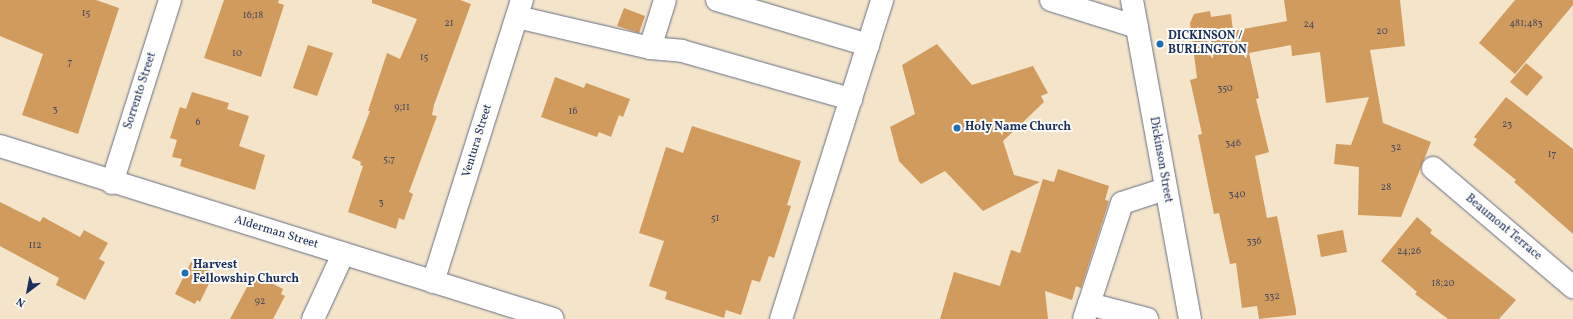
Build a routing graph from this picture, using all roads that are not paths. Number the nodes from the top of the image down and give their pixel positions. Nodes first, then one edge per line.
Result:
1 (170, 0) edge
2 (665, 0) edge
3 (716, 0) edge
4 (882, 0) edge
5 (1051, 0) edge
6 (1132, 0) edge
7 (519, 8) edge
8 (1137, 27) junction
9 (868, 45) junction
10 (650, 48) junction
11 (851, 99) junction
12 (0, 146) edge
13 (1433, 168) dead end
14 (112, 183) junction
15 (1165, 189) junction
16 (343, 254) junction
17 (433, 282) junction
18 (1573, 287) edge
19 (1086, 311) edge
20 (313, 319) edge
21 (553, 319) edge
22 (781, 319) edge
23 (1147, 319) edge
24 (1190, 319) edge

1 - 14 street, Sorrento Street
2 - 10 street
3 - 9 street
4 - 9 street
5 - 8 street
6 - 8 street, Dickinson Street
7 - 10 street
7 - 17 street, Ventura Street
8 - 15 street, Dickinson Street
9 - 11 street
10 - 11 street
11 - 22 street
12 - 14 street, Alderman Street
13 - 18 street, Beaumont Terrace
14 - 16 street, Alderman Street
15 - 19 street
15 - 24 street, Dickinson Street
16 - 17 street, Alderman Street
16 - 20 street
17 - 21 street, Alderman Street
19 - 23 street

